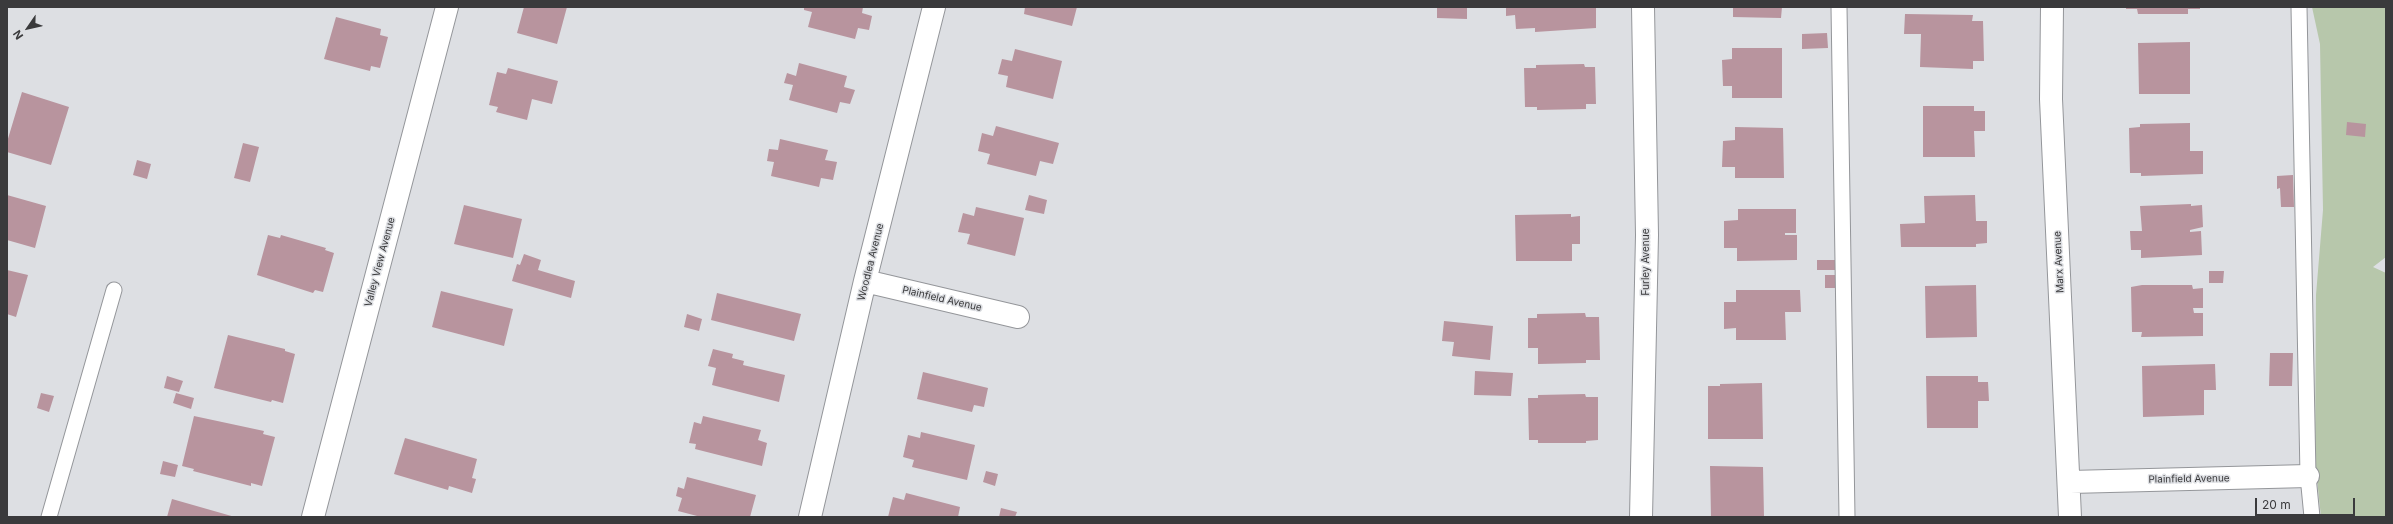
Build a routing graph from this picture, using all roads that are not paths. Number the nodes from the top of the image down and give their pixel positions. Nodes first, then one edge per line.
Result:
1 (447, 7) edge
2 (934, 7) edge
3 (1643, 7) edge
4 (1839, 7) edge
5 (2052, 7) edge
6 (2299, 7) edge
7 (866, 281) junction
8 (114, 290) dead end
9 (1018, 316) dead end
10 (2308, 476) junction
11 (2070, 482) junction
12 (48, 517) edge
13 (313, 517) edge
14 (810, 517) edge
15 (1641, 517) edge
16 (1847, 517) edge
17 (2070, 517) edge
18 (2312, 517) edge

1 - 13 street, Valley View Avenue
2 - 7 street, Woodlea Avenue
3 - 15 street, Furley Avenue
4 - 16 lane
5 - 11 street, Marx Avenue
6 - 10 lane
7 - 9 street, Plainfield Avenue
7 - 14 street, Woodlea Avenue
8 - 12 lane
10 - 11 street, Plainfield Avenue
10 - 18 lane
11 - 17 street, Marx Avenue

